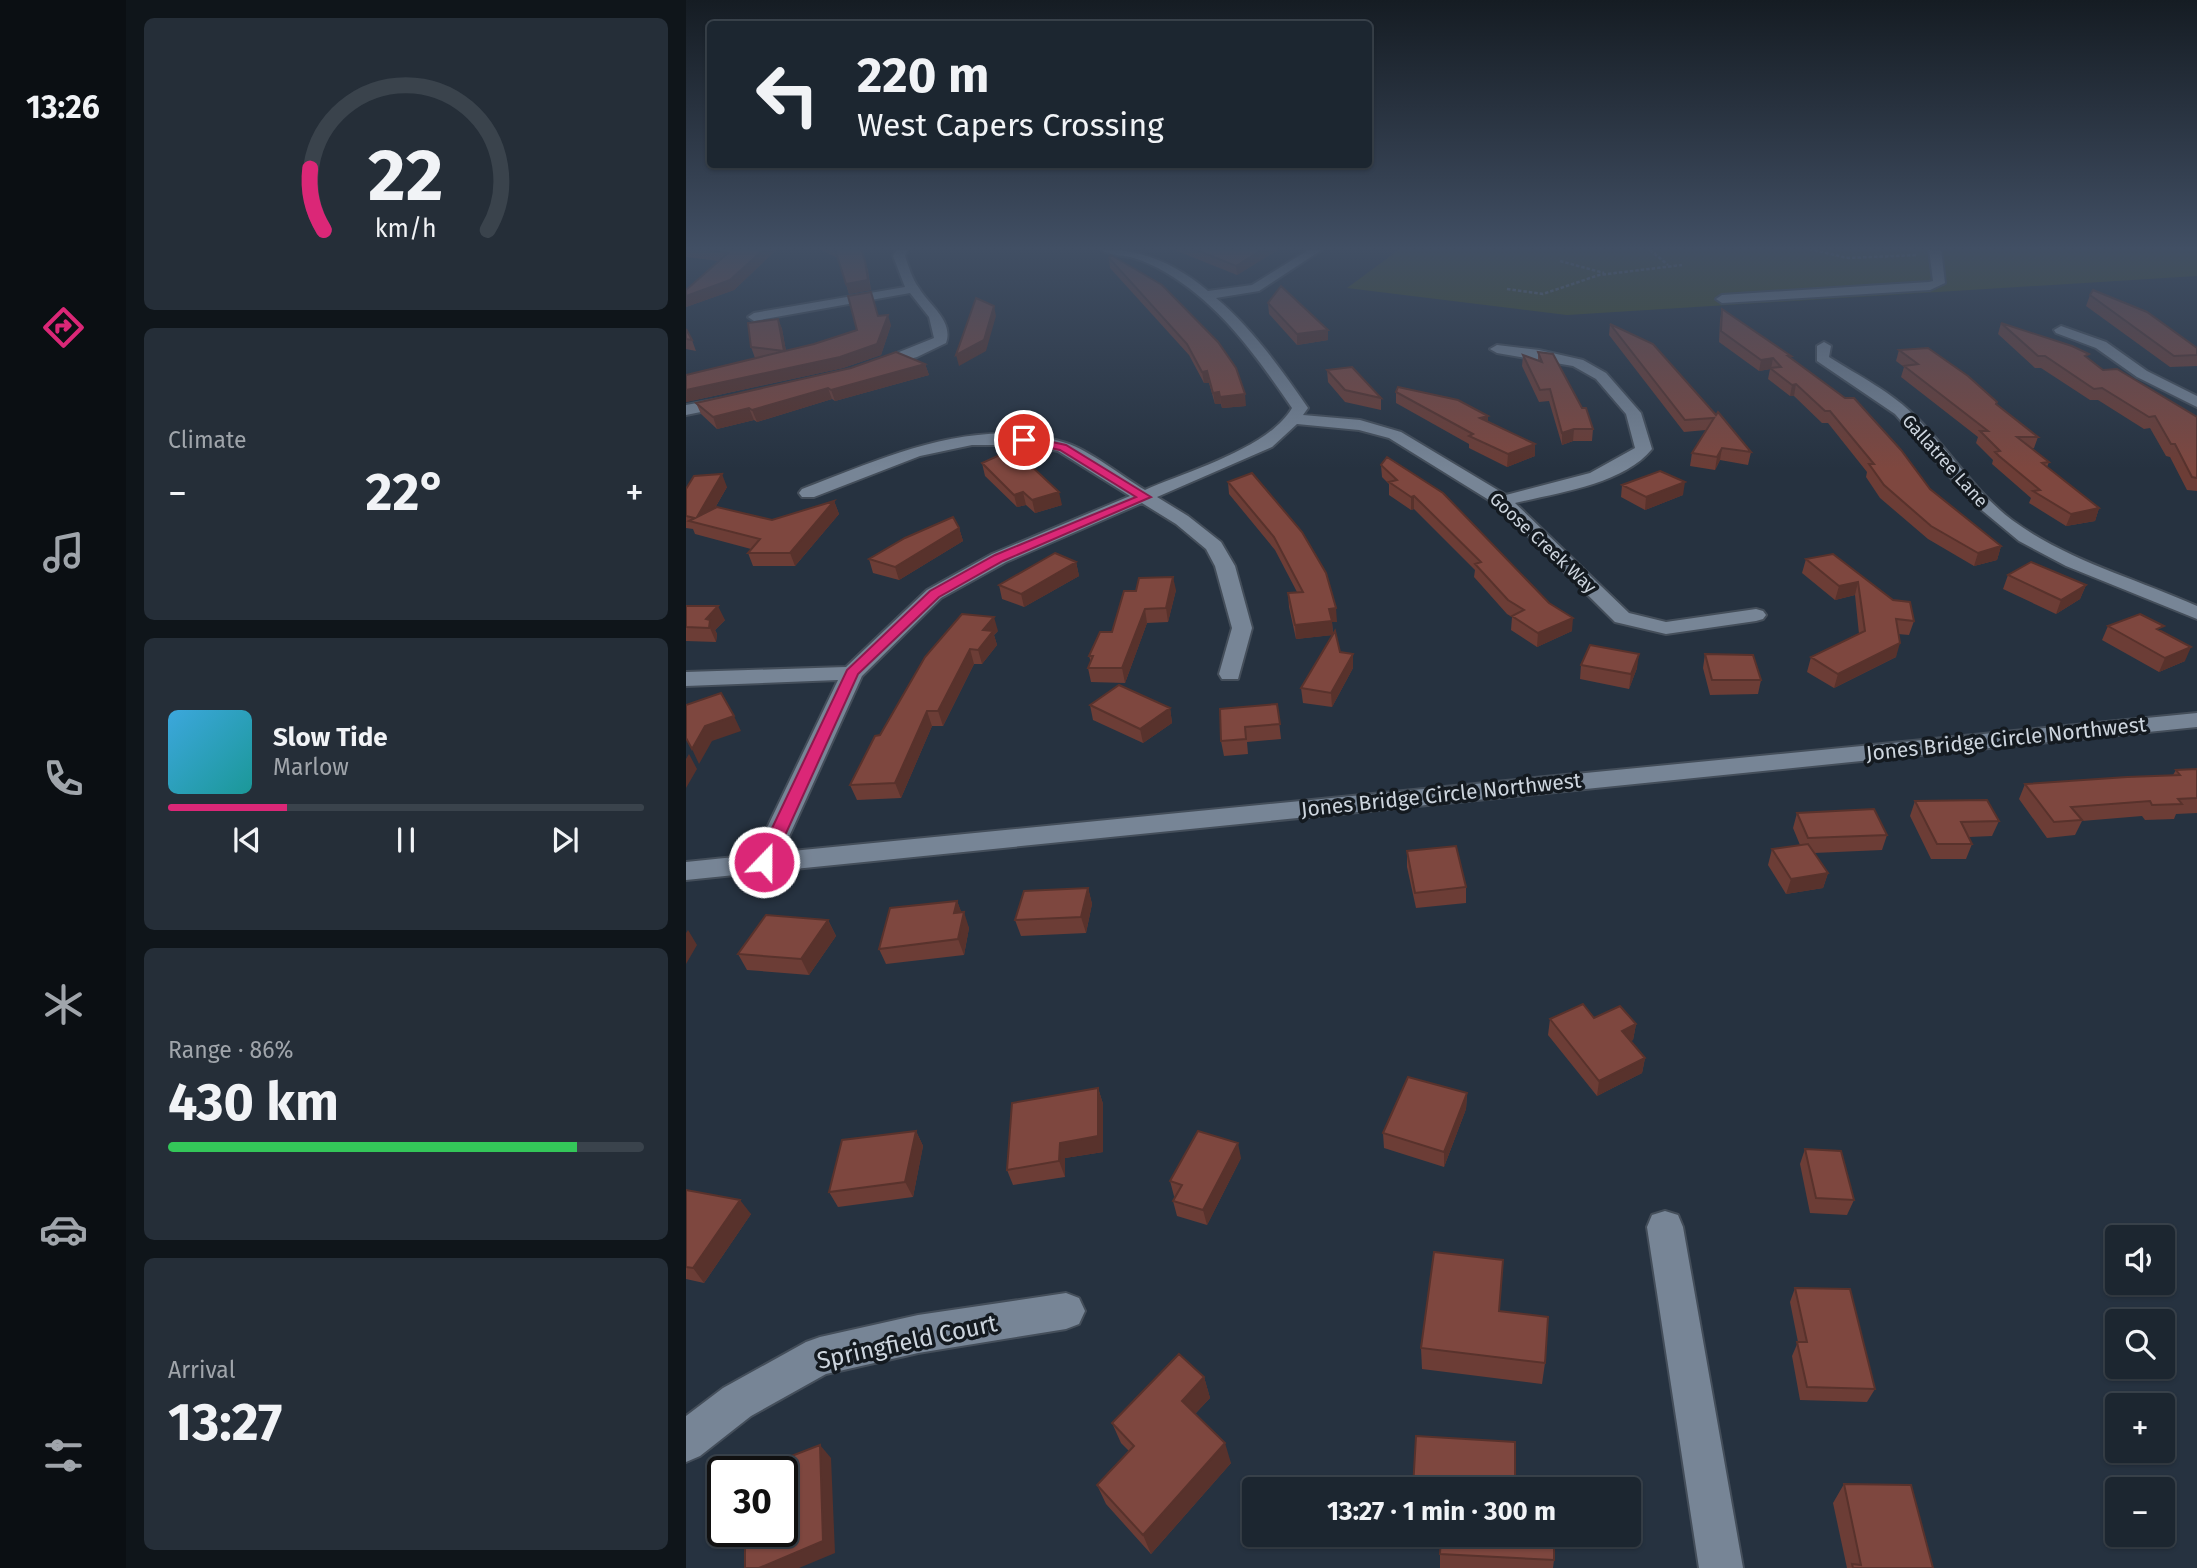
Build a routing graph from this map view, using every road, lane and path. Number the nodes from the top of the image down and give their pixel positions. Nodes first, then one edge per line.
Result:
1 (938, 322) edge
2 (1234, 322) edge
3 (2061, 330) dead end
4 (1824, 346) dead end
5 (1497, 349) dead end
6 (853, 370) edge
7 (742, 399) edge
8 (2197, 402) edge
9 (686, 410) edge
10 (1294, 419) junction
11 (808, 493) dead end
12 (1145, 497) junction
13 (1503, 501) junction
14 (2196, 612) edge
15 (1756, 615) dead end
16 (852, 673) junction
17 (1230, 674) dead end
18 (686, 679) edge
19 (2197, 720) edge
20 (764, 862) junction
21 (686, 871) edge
22 (1665, 1227) dead end
23 (1066, 1311) dead end
24 (686, 1442) edge
25 (1721, 1568) edge

1 - 6 street
2 - 10 street
3 - 8 street
4 - 14 street, Gallatree Lane
5 - 13 street
7 - 9 street
10 - 12 street
10 - 13 street, Goose Creek Way
11 - 12 street
12 - 16 street
12 - 17 street
13 - 15 street, Goose Creek Way
16 - 18 street
16 - 20 street
19 - 20 street, Jones Bridge Circle Northwest
20 - 21 street, Jones Bridge Circle Northwest
22 - 25 street
23 - 24 street, Springfield Court

